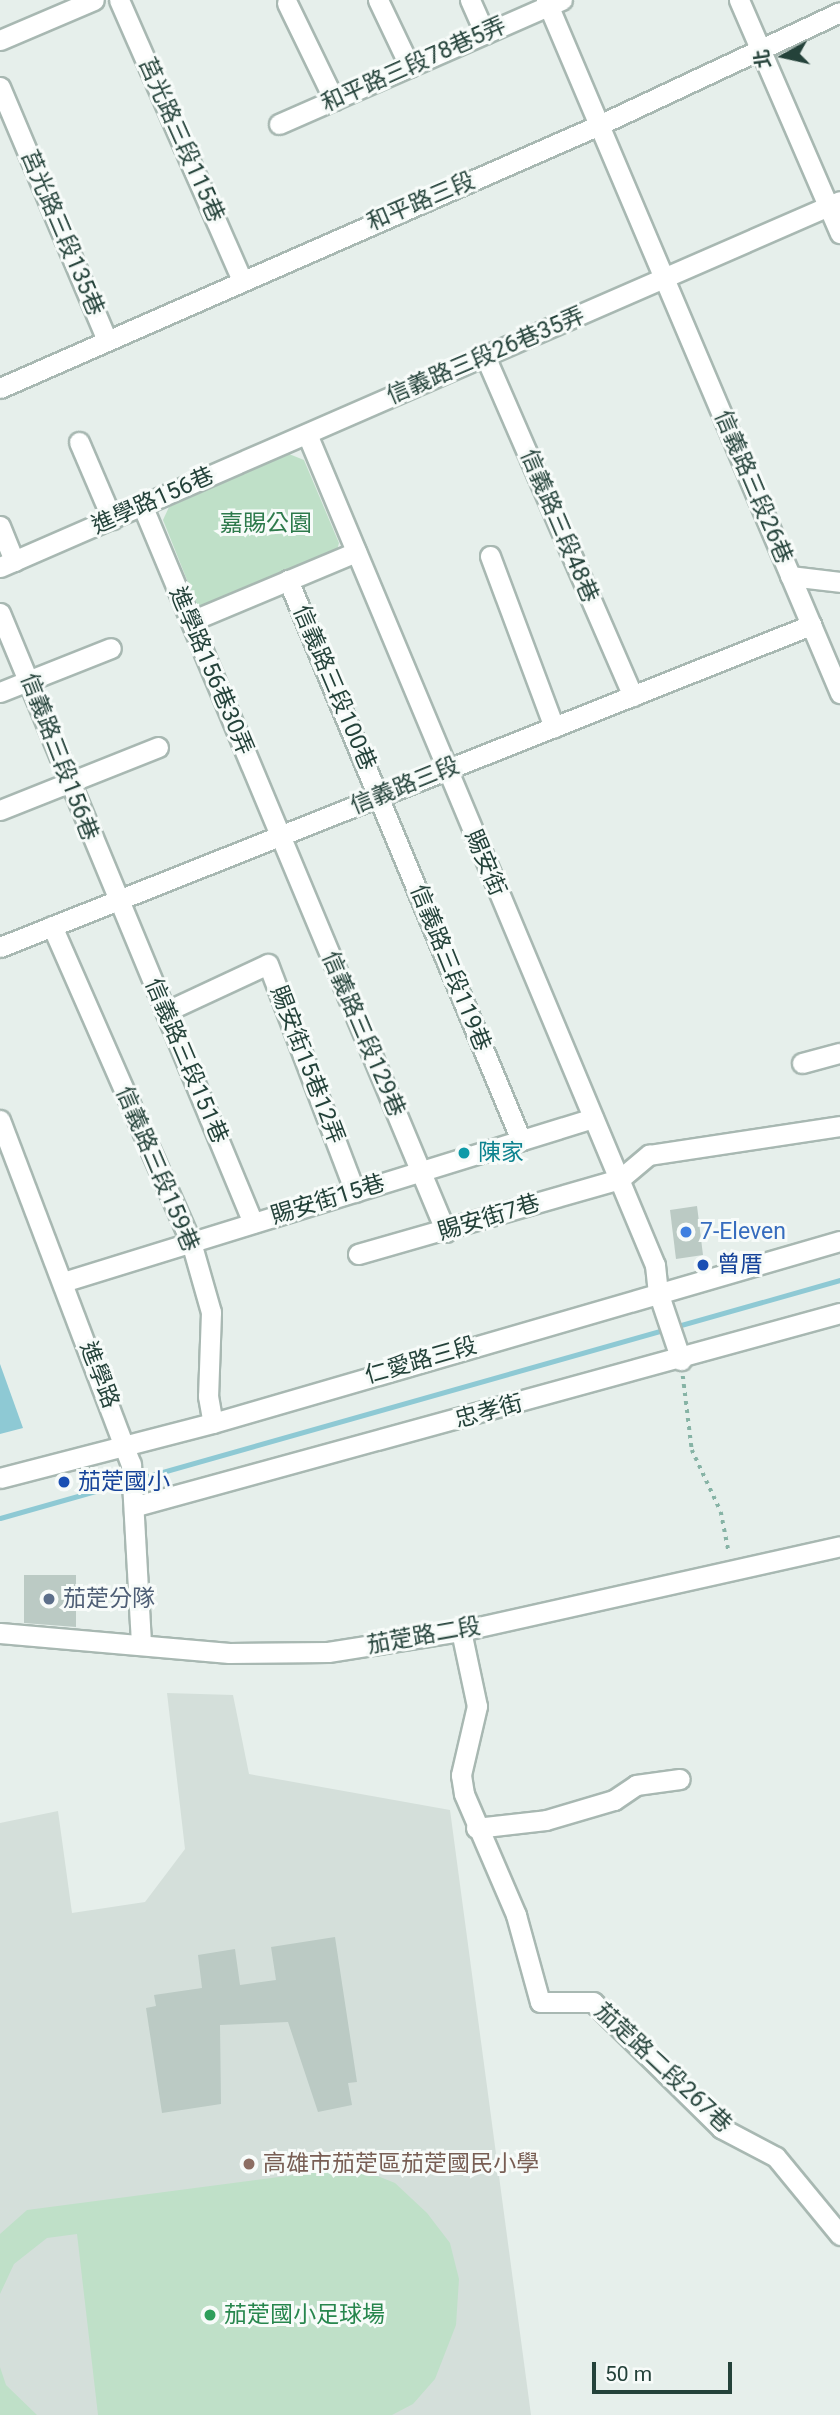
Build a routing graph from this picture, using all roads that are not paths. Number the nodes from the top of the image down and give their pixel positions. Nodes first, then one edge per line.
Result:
1 (93, 0) edge
2 (119, 0) edge
3 (378, 0) edge
4 (470, 0) edge
5 (739, 0) edge
6 (553, 2) edge
7 (287, 4) dead end
8 (840, 12) edge
9 (485, 34) junction
10 (0, 40) edge
11 (759, 48) junction
12 (410, 67) junction
13 (0, 87) edge
14 (334, 100) junction
15 (279, 124) dead end
16 (599, 125) junction
17 (834, 203) edge
18 (840, 233) edge
19 (667, 279) junction
20 (242, 280) junction
21 (107, 340) junction
22 (485, 356) junction
23 (0, 388) edge
24 (307, 434) junction
25 (79, 442) dead end
26 (142, 505) junction
27 (112, 519) junction
28 (0, 526) edge
29 (356, 552) junction
30 (490, 556) dead end
31 (7, 564) edge
32 (790, 576) junction
33 (288, 580) junction
34 (840, 582) edge
35 (0, 613) edge
36 (191, 621) junction
37 (811, 625) junction
38 (111, 648) dead end
39 (30, 682) junction
40 (0, 692) edge
41 (840, 693) edge
42 (633, 696) junction
43 (554, 727) junction
44 (158, 747) dead end
45 (446, 770) junction
46 (68, 783) junction
47 (380, 796) junction
48 (0, 810) edge
49 (281, 836) junction
50 (116, 901) junction
51 (52, 926) junction
52 (0, 947) edge
53 (167, 1012) junction
54 (840, 1053) edge
55 (802, 1063) dead end
56 (593, 1118) junction
57 (0, 1120) edge
58 (840, 1126) edge
59 (521, 1140) junction
60 (421, 1172) junction
61 (620, 1179) junction
62 (355, 1192) junction
63 (253, 1223) junction
64 (446, 1232) junction
65 (840, 1241) edge
66 (191, 1242) junction
67 (358, 1254) dead end
68 (63, 1282) junction
69 (658, 1292) junction
70 (840, 1313) edge
71 (678, 1353) junction
72 (213, 1423) junction
73 (128, 1455) junction
74 (0, 1478) edge
75 (136, 1501) junction
76 (840, 1546) edge
77 (461, 1631) junction
78 (0, 1633) edge
79 (141, 1643) junction
80 (680, 1779) dead end
81 (476, 1828) junction
82 (840, 2235) edge

1 - 10 street
2 - 20 street, 莒光路三段115巷
3 - 12 street
4 - 9 street
5 - 11 street
6 - 9 street, 和平路三段78巷5弄
6 - 16 street, 信義路三段26巷
7 - 14 street
8 - 11 street, 和平路三段
9 - 12 street, 和平路三段78巷5弄
11 - 16 street, 和平路三段
11 - 17 street
12 - 14 street, 和平路三段78巷5弄
13 - 21 street, 莒光路三段135巷
14 - 15 street, 和平路三段78巷5弄
16 - 19 street, 信義路三段26巷
16 - 20 street, 和平路三段
17 - 18 street
17 - 19 street
19 - 22 street, 信義路三段26巷35弄
19 - 32 street, 信義路三段26巷
20 - 21 street, 和平路三段
21 - 23 street, 和平路三段
22 - 24 street, 信義路三段26巷35弄
22 - 42 street, 信義路三段48巷
24 - 26 street, 進學路156巷
24 - 29 street, 賜安街
25 - 27 street
26 - 27 street, 進學路156巷
26 - 36 street, 進學路156巷30弄
27 - 31 street, 進學路156巷
28 - 31 street
29 - 33 street
29 - 45 street, 賜安街
30 - 43 street
32 - 34 street
32 - 37 street, 信義路三段26巷
33 - 36 street
33 - 47 street, 信義路三段100巷
35 - 39 street, 信義路三段156巷
36 - 49 street, 進學路156巷30弄
37 - 41 street, 信義路三段26巷
37 - 42 street, 信義路三段
38 - 39 street
39 - 40 street
39 - 46 street, 信義路三段156巷
42 - 43 street, 信義路三段
43 - 45 street, 信義路三段
44 - 46 street
45 - 47 street, 信義路三段
45 - 56 street, 賜安街
46 - 48 street
46 - 50 street, 信義路三段156巷
47 - 49 street, 信義路三段
47 - 59 street, 信義路三段119巷
49 - 50 street, 信義路三段
49 - 60 street, 信義路三段129巷
50 - 51 street, 信義路三段
50 - 53 street, 信義路三段151巷
51 - 52 street, 信義路三段
51 - 66 street, 信義路三段159巷
53 - 62 street, 賜安街15巷12弄
53 - 63 street, 信義路三段151巷
54 - 55 street
56 - 59 street, 賜安街15巷
56 - 61 street, 賜安街
57 - 68 street, 進學路
58 - 61 street
59 - 60 street, 賜安街15巷
60 - 62 street, 賜安街15巷
60 - 64 street, 信義路三段129巷
61 - 64 street, 賜安街7巷
61 - 69 street, 賜安街
62 - 63 street, 賜安街15巷
63 - 66 street, 賜安街15巷
64 - 67 street, 賜安街7巷
65 - 69 street, 仁愛路三段
66 - 68 street, 賜安街15巷
66 - 72 street, 信義路三段159巷
68 - 73 street, 進學路
69 - 71 street, 賜安街
69 - 72 street, 仁愛路三段
70 - 71 street, 忠孝街
71 - 75 street, 忠孝街
72 - 73 street, 仁愛路三段
73 - 74 street, 仁愛路三段
73 - 75 street, 進學路
75 - 79 street, 進學路
76 - 77 street, 茄萣路二段
77 - 79 street, 茄萣路二段
77 - 81 street, 茄萣路二段267巷
78 - 79 street, 茄萣路二段
80 - 81 street
81 - 82 street, 茄萣路二段267巷

